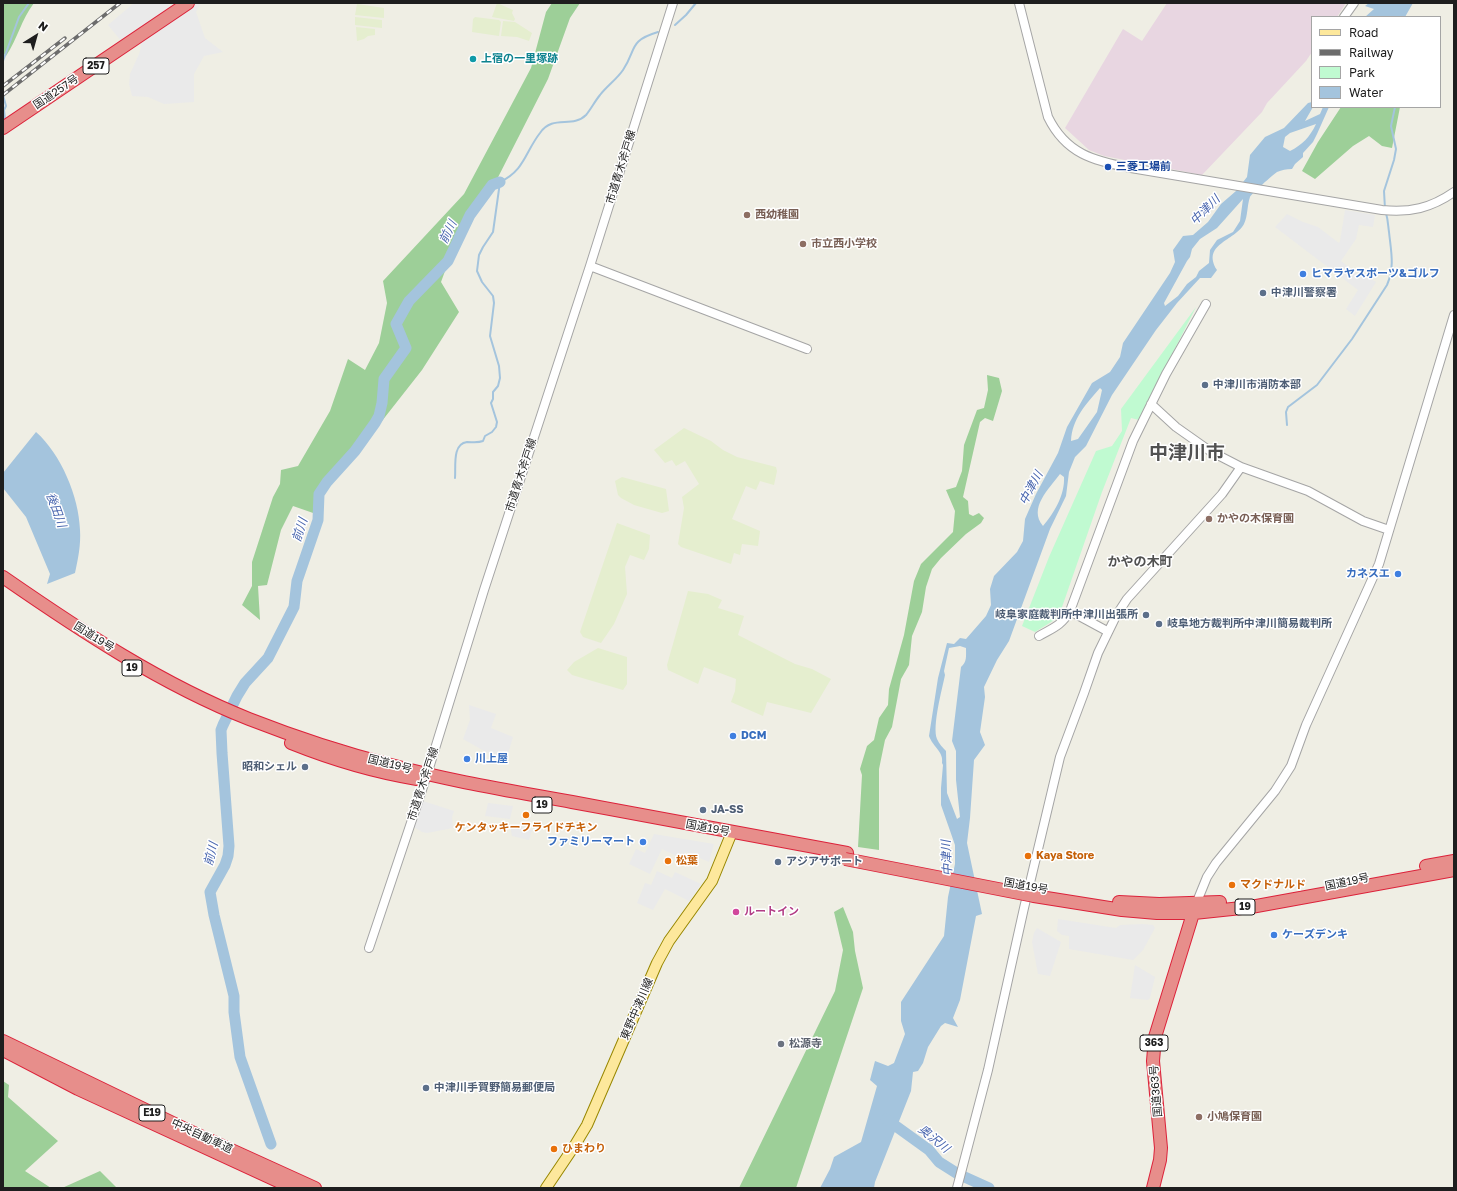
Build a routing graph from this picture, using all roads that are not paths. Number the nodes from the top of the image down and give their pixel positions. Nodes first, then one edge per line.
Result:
1 (188, 3) edge
2 (673, 3) edge
3 (1019, 3) edge
4 (1354, 3) edge
5 (1345, 16) edge
6 (3, 128) edge
7 (1454, 192) edge
8 (590, 266) junction
9 (1206, 304) dead end
10 (1454, 314) edge
11 (807, 349) dead end
12 (1151, 404) junction
13 (1241, 467) junction
14 (1389, 530) junction
15 (3, 577) edge
16 (3, 586) edge
17 (28, 599) junction
18 (1070, 611) junction
19 (1107, 631) junction
20 (1039, 636) dead end
21 (426, 777) junction
22 (731, 836) junction
23 (1454, 861) edge
24 (1454, 870) edge
25 (1195, 908) junction
26 (369, 948) dead end
27 (3, 1041) edge
28 (3, 1050) edge
29 (298, 1185) edge
30 (315, 1188) edge
31 (546, 1188) edge
32 (957, 1188) edge
33 (1153, 1188) edge

1 - 6 highway, 国道257号 / 257
2 - 8 street, 市道青木斧戸線
3 - 7 street
4 - 5 street
8 - 11 street
8 - 21 street, 市道青木斧戸線
9 - 12 street
10 - 14 street
12 - 13 street
12 - 18 street
13 - 14 street
13 - 19 street
14 - 25 street
15 - 17 highway, 国道19号 / 19
16 - 17 highway, 国道19号 / 19
17 - 21 highway, 国道19号 / 19
18 - 19 street
18 - 20 street
19 - 32 street
21 - 22 highway, 国道19号 / 19
21 - 26 street, 市道青木斧戸線
22 - 25 highway, 国道19号 / 19, bridge
22 - 31 main road, 東野中津川線
23 - 25 highway, 国道19号 / 19
24 - 25 highway, 国道19号 / 19
25 - 33 highway, 国道363号 / 363
27 - 29 highway, 中央自動車道 / E19
28 - 29 highway, 中央自動車道 / E19
29 - 30 highway, 中央自動車道 / E19

